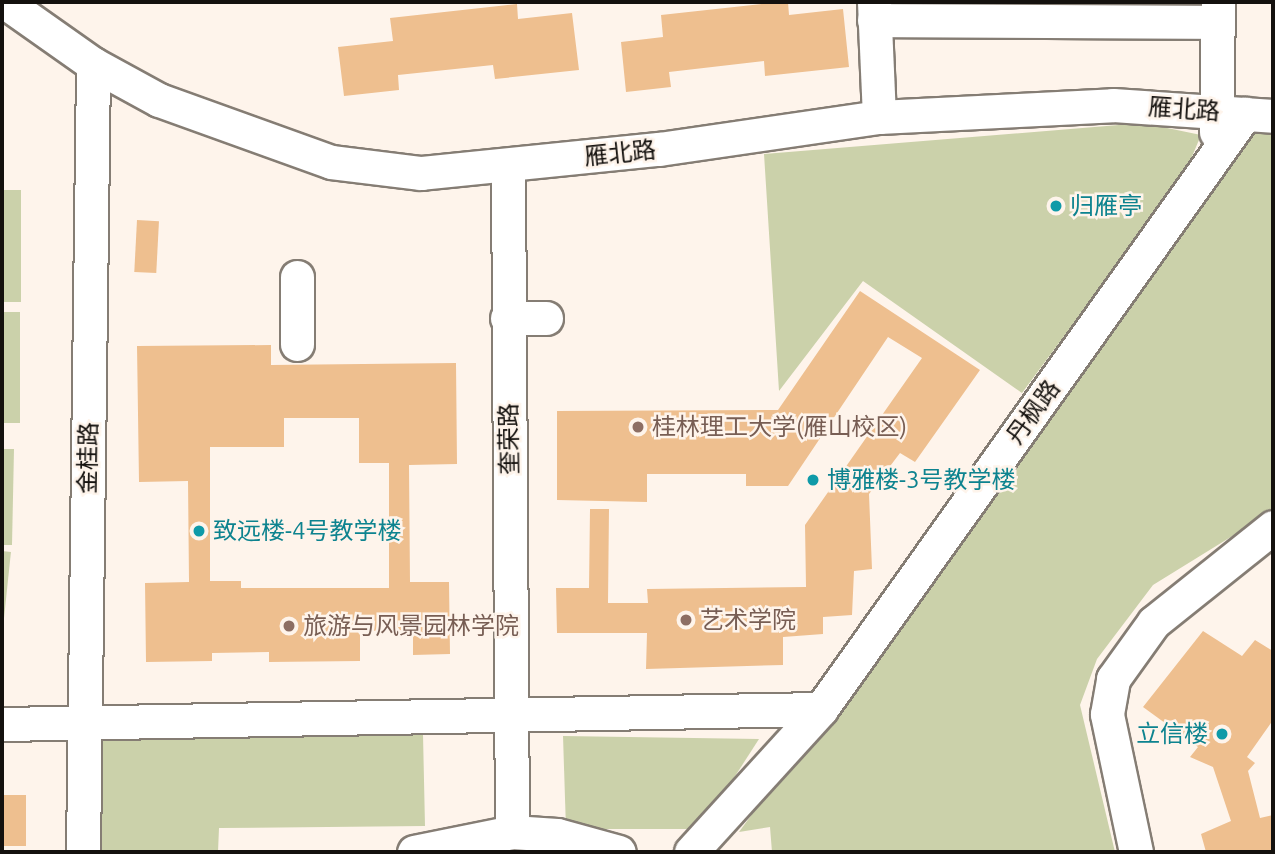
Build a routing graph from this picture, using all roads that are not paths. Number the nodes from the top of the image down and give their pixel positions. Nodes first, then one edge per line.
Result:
1 (5, 2) edge
2 (874, 11) edge
3 (1218, 12) edge
4 (93, 64) junction
5 (1245, 114) edge
6 (879, 117) junction
7 (508, 165) junction
8 (297, 277) dead end
9 (507, 318) junction
10 (546, 318) dead end
11 (297, 344) dead end
12 (1273, 527) edge
13 (821, 709) junction
14 (513, 713) junction
15 (83, 723) junction
16 (2, 724) edge
17 (512, 832) junction
18 (83, 852) edge
19 (414, 852) edge
20 (619, 852) edge
21 (691, 852) edge
22 (1136, 852) edge

1 - 4 street, 雁北路
2 - 3 street
2 - 6 street
3 - 5 street
4 - 7 street, 雁北路
4 - 15 street, 金桂路
5 - 6 street, 雁北路
5 - 13 street, 丹枫路
6 - 7 street, 雁北路
7 - 9 street, 奎荣路
8 - 11 street
9 - 10 street
9 - 14 street, 奎荣路
12 - 22 street
13 - 14 street
13 - 21 street, 丹枫路
14 - 15 street
14 - 17 street, 奎荣路
15 - 16 street
15 - 18 street, 金桂路
17 - 19 street
17 - 20 street

